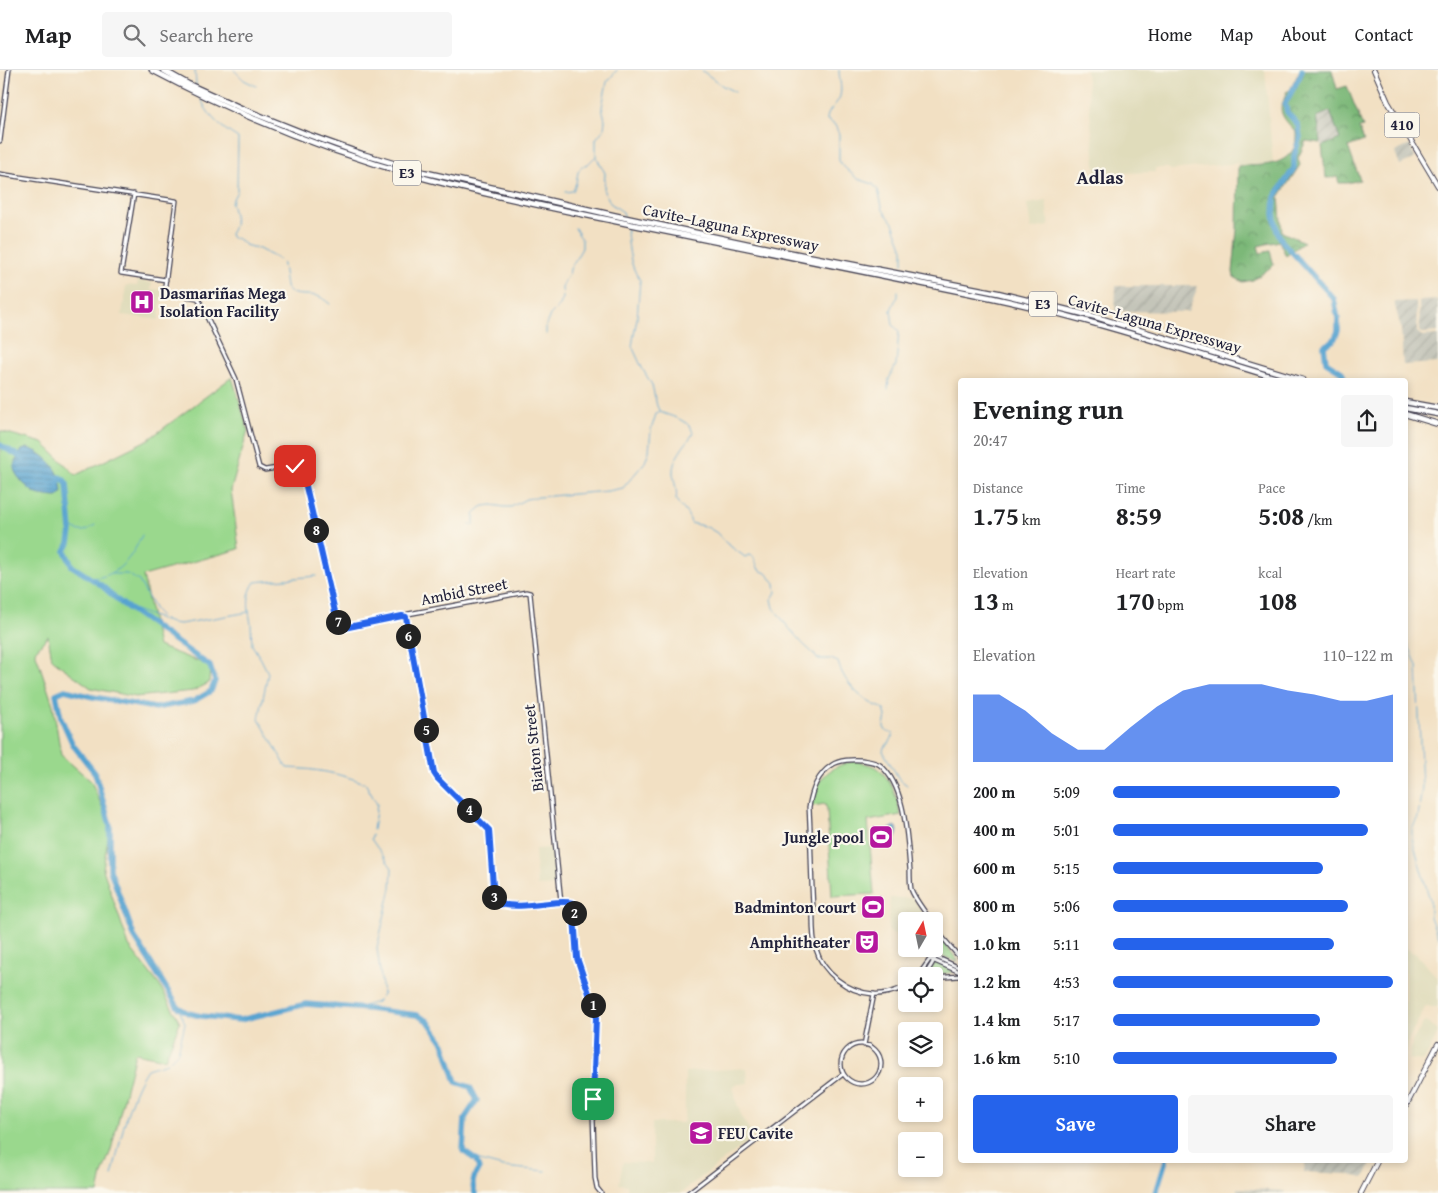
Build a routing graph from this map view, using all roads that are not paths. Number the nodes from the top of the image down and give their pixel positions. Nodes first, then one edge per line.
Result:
1 (9, 70) edge
2 (152, 70) edge
3 (163, 70) edge
4 (1374, 70) edge
5 (0, 141) edge
6 (0, 174) edge
7 (1438, 186) edge
8 (134, 194) junction
9 (618, 219) junction
10 (776, 252) junction
11 (166, 280) junction
12 (1276, 378) edge
13 (1296, 378) edge
14 (1408, 403) edge
15 (1438, 408) edge
16 (1408, 409) edge
17 (1438, 414) edge
18 (1408, 415) edge
19 (1438, 424) edge
20 (528, 592) joint
21 (406, 617) junction
22 (561, 902) junction
23 (926, 912) edge
24 (943, 937) edge
25 (958, 956) edge
26 (933, 958) junction
27 (926, 967) edge
28 (928, 967) edge
29 (958, 967) edge
30 (958, 973) edge
31 (958, 974) edge
32 (943, 977) edge
33 (898, 990) edge
34 (874, 994) junction
35 (1438, 1044) edge
36 (864, 1045) junction
37 (843, 1074) junction
38 (1408, 1097) edge
39 (1376, 1163) edge
40 (601, 1193) edge
41 (688, 1193) edge
42 (1361, 1193) edge

1 - 5 street
2 - 9 highway, Cavite–Laguna Expressway / E3
3 - 9 highway, Cavite–Laguna Expressway / E3
4 - 7 main road, 410
6 - 8 street
8 - 11 street
8 - 11 street
9 - 10 highway, Cavite–Laguna Expressway / E3
10 - 12 highway, Cavite–Laguna Expressway / E3
10 - 13 highway, Cavite–Laguna Expressway / E3
11 - 21 street, Ambid Street
14 - 15 highway
16 - 17 highway
18 - 19 highway
20 - 21 street, Ambid Street
20 - 22 street, Biaton Street
21 - 22 street
22 - 40 street
23 - 34 street
24 - 25 street
26 - 27 street
26 - 28 street
26 - 29 street
26 - 30 street
31 - 32 street
33 - 34 street
34 - 36 street
35 - 38 main road
36 - 37 street
36 - 37 street
37 - 41 street
39 - 42 main road

